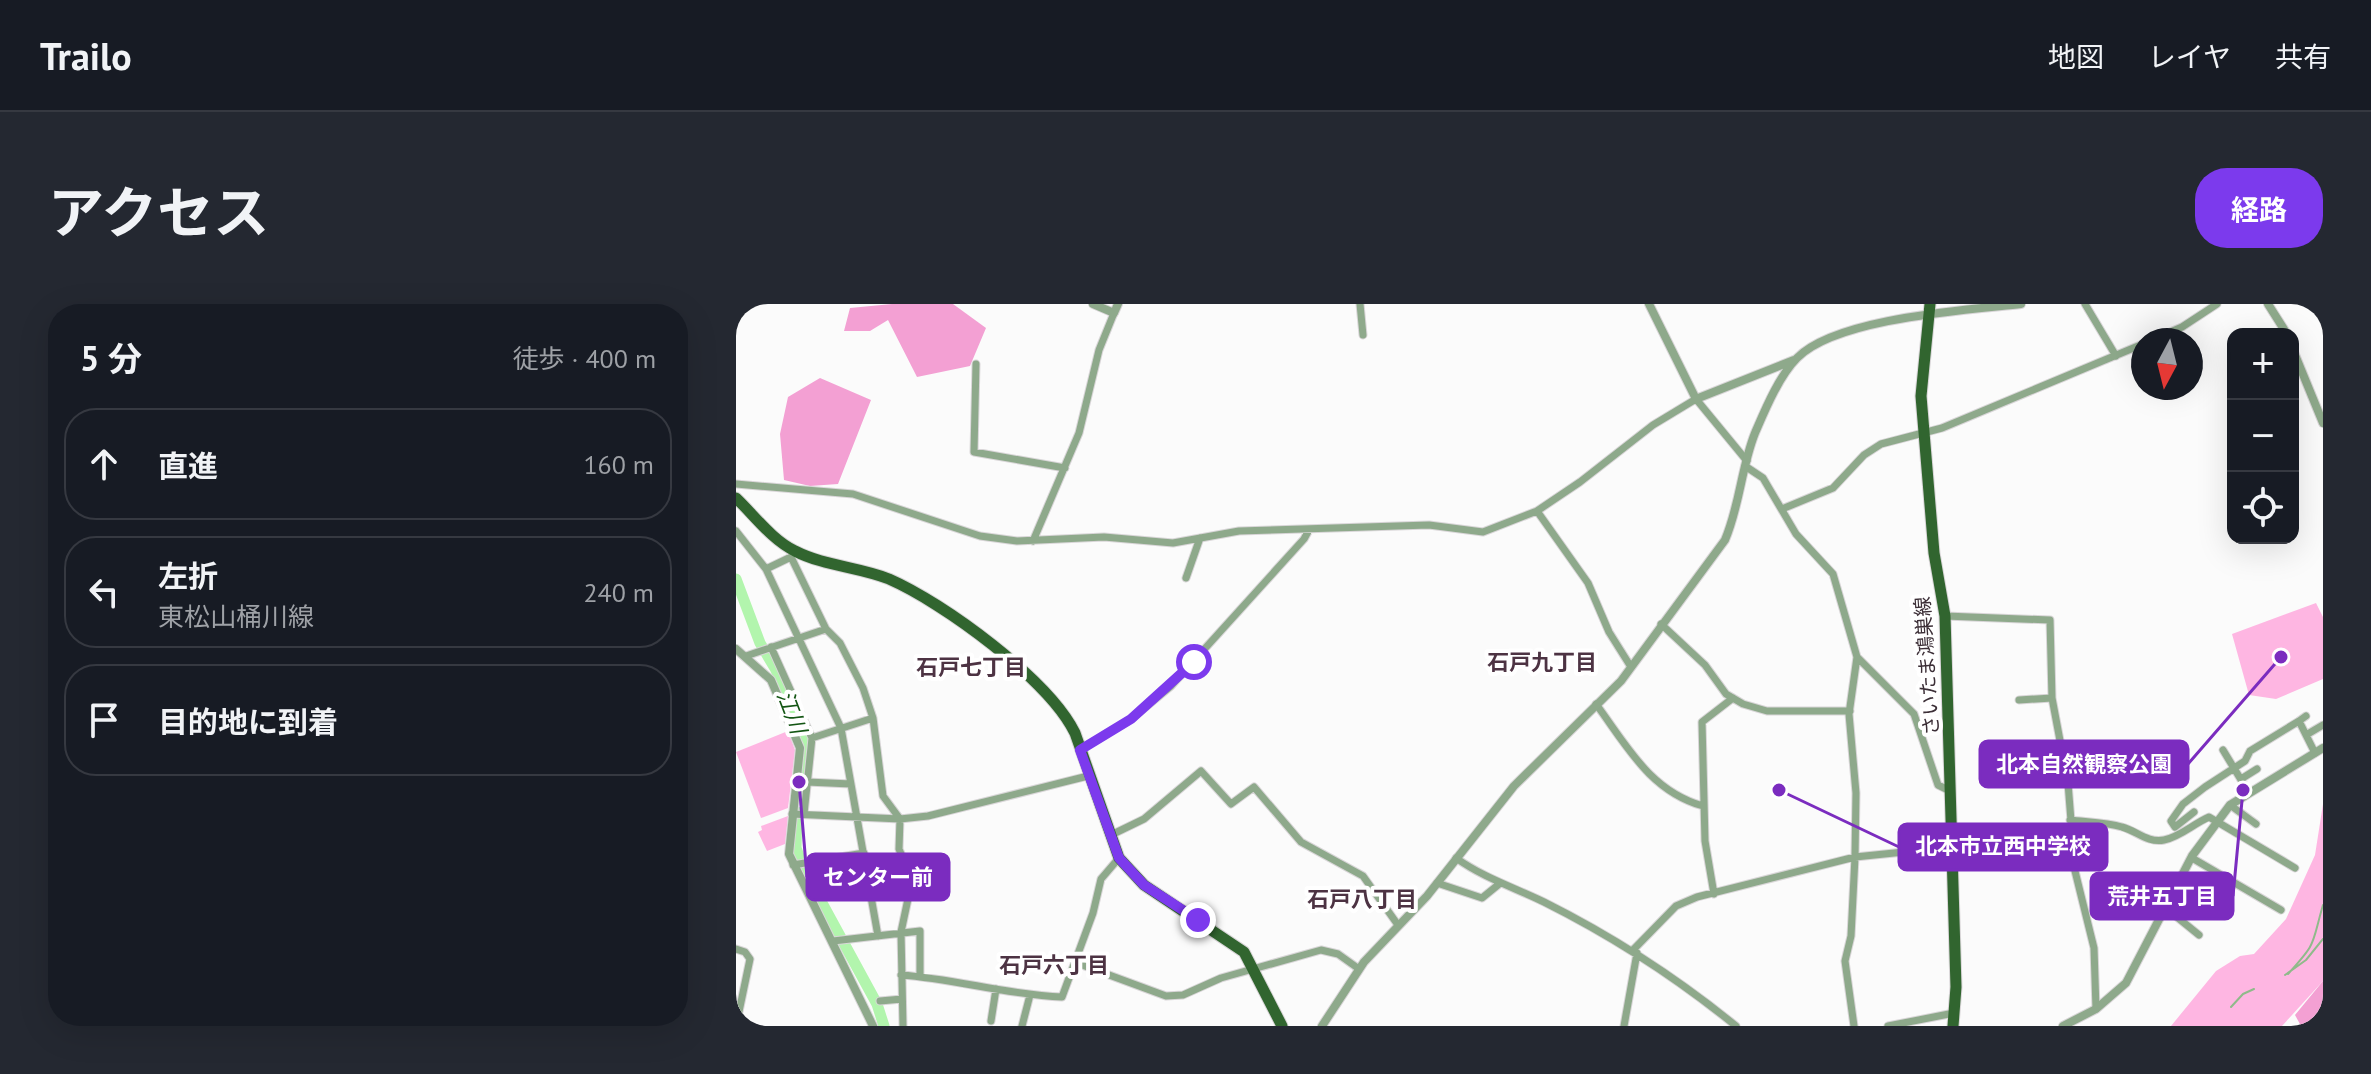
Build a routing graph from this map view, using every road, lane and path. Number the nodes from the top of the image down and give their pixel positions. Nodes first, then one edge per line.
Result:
1 (1093, 304) edge
2 (1360, 304) edge
3 (1649, 304) edge
4 (2021, 304) edge
5 (2085, 304) edge
6 (2217, 304) edge
7 (2268, 304) edge
8 (1116, 308) edge
9 (1930, 309) edge
10 (2180, 328) edge
11 (2283, 328) edge
12 (1363, 335) dead end
13 (2131, 349) edge
14 (2116, 356) junction
15 (1796, 359) junction
16 (976, 364) dead end
17 (2299, 365) edge
18 (1696, 399) junction
19 (2323, 423) edge
20 (1924, 432) junction
21 (1746, 464) junction
22 (1065, 468) junction
23 (736, 484) edge
24 (736, 498) edge
25 (1782, 509) junction
26 (1537, 511) junction
27 (1309, 530) junction
28 (736, 531) edge
29 (1200, 538) junction
30 (1033, 541) junction
31 (793, 554) junction
32 (766, 569) junction
33 (1186, 578) dead end
34 (1945, 616) junction
35 (1661, 624) junction
36 (826, 629) junction
37 (800, 637) junction
38 (771, 647) junction
39 (736, 649) edge
40 (746, 656) junction
41 (1857, 657) junction
42 (1631, 667) junction
43 (1733, 698) junction
44 (2052, 698) junction
45 (2019, 700) dead end
46 (1596, 704) junction
47 (1850, 711) junction
48 (873, 718) junction
49 (2323, 725) edge
50 (841, 728) junction
51 (2306, 735) junction
52 (812, 738) junction
53 (1080, 750) junction
54 (2223, 750) dead end
55 (2319, 750) edge
56 (2235, 769) junction
57 (2257, 769) dead end
58 (1088, 776) junction
59 (2241, 779) junction
60 (807, 782) junction
61 (851, 784) junction
62 (1953, 792) junction
63 (2249, 793) junction
64 (2183, 804) junction
65 (2230, 805) junction
66 (1703, 806) junction
67 (792, 814) junction
68 (804, 814) junction
69 (857, 817) junction
70 (900, 819) junction
71 (2070, 820) junction
72 (2215, 821) junction
73 (2256, 824) dead end
74 (1109, 836) junction
75 (1953, 847) junction
76 (864, 853) junction
77 (1855, 857) junction
78 (1119, 858) junction
79 (1456, 858) junction
80 (2192, 858) junction
81 (793, 865) junction
82 (2295, 868) dead end
83 (908, 869) junction
84 (868, 876) junction
85 (1437, 883) junction
86 (1498, 885) junction
87 (1714, 894) junction
88 (2167, 909) junction
89 (2281, 910) dead end
90 (1398, 925) junction
91 (901, 932) junction
92 (2199, 935) dead end
93 (878, 936) junction
94 (833, 941) junction
95 (736, 949) edge
96 (1635, 951) junction
97 (1074, 962) junction
98 (1254, 969) junction
99 (1359, 969) junction
100 (901, 975) junction
101 (920, 976) junction
102 (996, 989) junction
103 (1030, 995) junction
104 (902, 999) junction
105 (880, 1001) dead end
106 (2096, 1009) junction
107 (1954, 1013) junction
108 (991, 1021) dead end
109 (736, 1026) edge
110 (873, 1026) edge
111 (903, 1026) edge
112 (1022, 1026) edge
113 (1282, 1026) edge
114 (1322, 1026) edge
115 (1624, 1026) edge
116 (1736, 1026) edge
117 (1854, 1026) edge
118 (1888, 1026) edge
119 (1953, 1026) edge
120 (2063, 1026) edge

1 - 8 street
2 - 12 street
3 - 18 street
4 - 9 street
5 - 14 street
6 - 10 street
7 - 11 street
8 - 22 street
9 - 15 street
9 - 20 main road, さいたま鴻巣線
13 - 14 street
14 - 20 street
15 - 18 street
15 - 21 street
16 - 22 street
17 - 19 street
18 - 21 street
18 - 26 street
20 - 25 street
20 - 34 main road, さいたま鴻巣線
21 - 25 street
21 - 35 street
22 - 30 street
23 - 30 street
24 - 31 main road
25 - 41 street
26 - 27 street
26 - 42 street
27 - 29 street
27 - 53 street
28 - 32 street
29 - 30 street
29 - 33 street
31 - 32 street
31 - 36 street
31 - 53 main road
32 - 37 street
34 - 44 street
34 - 62 main road, さいたま鴻巣線
35 - 42 street
35 - 43 street
36 - 37 street
36 - 48 street
37 - 38 street
37 - 50 street
38 - 40 street
38 - 52 street
39 - 40 street
40 - 67 street
41 - 47 street
41 - 62 street
42 - 46 street
43 - 47 street
43 - 66 street
44 - 45 street
44 - 71 street
46 - 66 street
46 - 79 street
47 - 77 street
48 - 50 street
48 - 70 street
49 - 51 street
50 - 52 street
50 - 61 street
51 - 55 street
51 - 56 street
52 - 60 street
53 - 58 main road
54 - 56 street
55 - 63 street
56 - 59 street
56 - 64 street
57 - 59 street
58 - 70 street
58 - 74 main road
59 - 63 street
60 - 61 street
60 - 68 street
61 - 69 street
62 - 75 main road, さいたま鴻巣線
63 - 65 street
64 - 64 street
65 - 72 street
65 - 73 street
66 - 87 street
67 - 68 street
67 - 81 street
68 - 69 street
69 - 70 street
69 - 76 street
70 - 83 street
71 - 72 street
71 - 106 street
72 - 80 street
72 - 82 street
74 - 78 main road
74 - 90 street
75 - 77 street
75 - 107 main road, さいたま鴻巣線
76 - 81 street
76 - 84 street
77 - 87 street
77 - 117 street
78 - 97 street
78 - 98 main road
79 - 85 street
79 - 86 street
80 - 88 street
80 - 89 street
81 - 94 street
83 - 84 street
83 - 91 street
84 - 93 street
85 - 86 street
85 - 90 street
86 - 96 street
87 - 96 street
88 - 92 street
88 - 106 street
90 - 99 street
91 - 93 street
91 - 100 street
91 - 101 street
93 - 94 street
94 - 110 street
95 - 109 street
96 - 115 street
96 - 116 street
97 - 98 street
97 - 103 street
98 - 99 street
98 - 113 main road
99 - 114 street
100 - 101 street
100 - 104 street
101 - 102 street
102 - 103 street
102 - 108 street
103 - 112 street
104 - 105 street
104 - 111 street
106 - 120 street
107 - 118 street
107 - 119 main road, さいたま鴻巣線

